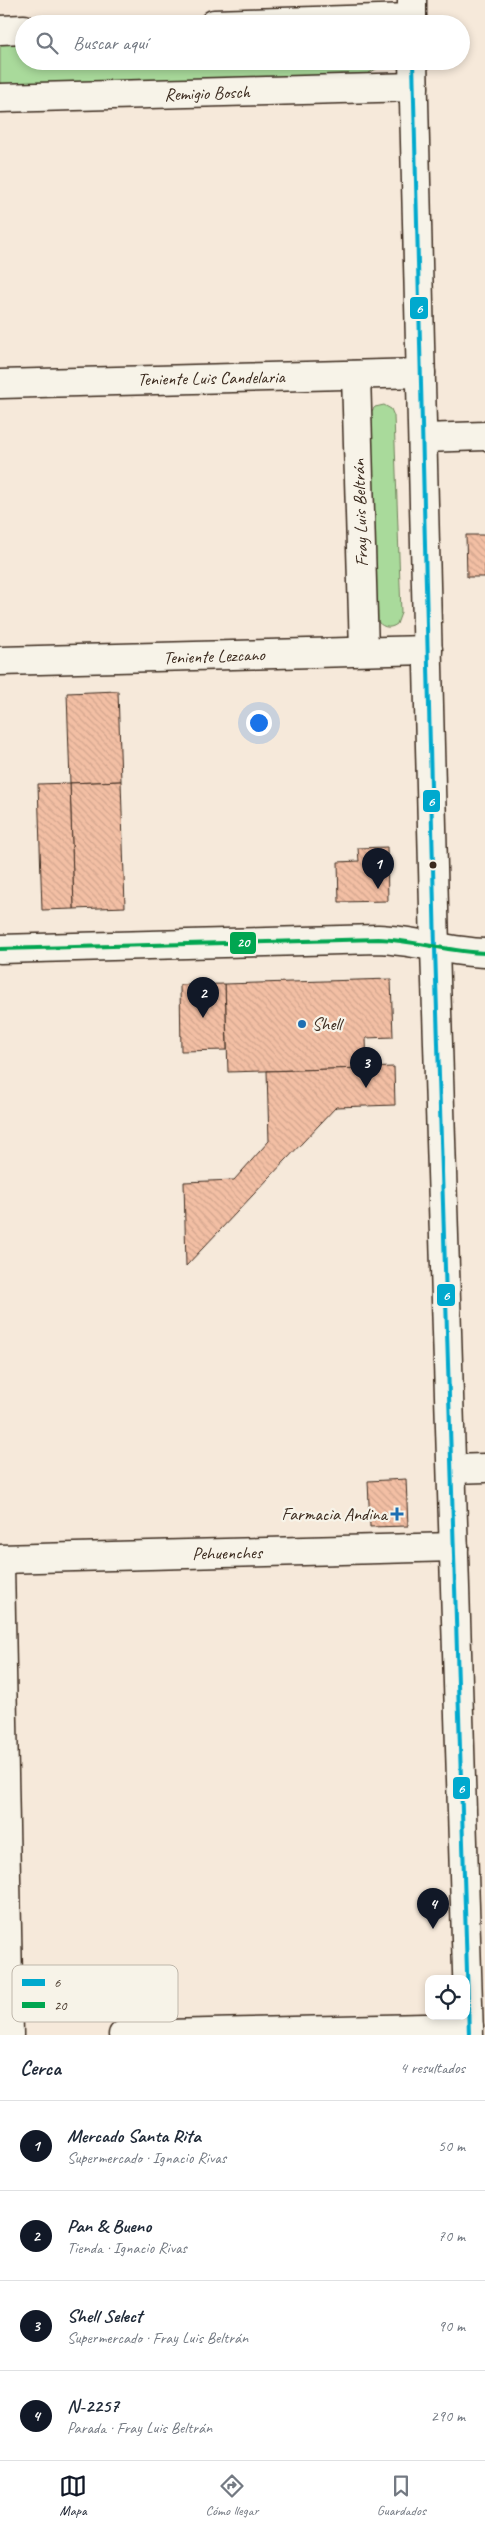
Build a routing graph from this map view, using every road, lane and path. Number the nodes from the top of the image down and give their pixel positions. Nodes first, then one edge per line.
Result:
1 (412, 14) edge
2 (392, 15) edge
3 (15, 29) edge
4 (0, 30) edge
5 (413, 74) edge
6 (0, 98) edge
7 (421, 373) junction
8 (356, 375) junction
9 (0, 384) edge
10 (485, 436) edge
11 (423, 438) junction
12 (428, 650) junction
13 (364, 652) junction
14 (0, 661) edge
15 (435, 948) junction
16 (0, 949) edge
17 (485, 953) edge
18 (485, 1468) edge
19 (452, 1469) junction
20 (454, 1547) junction
21 (0, 1559) edge
22 (0, 1565) edge
23 (476, 1979) edge
24 (469, 2031) edge
25 (9, 2035) edge
26 (123, 2035) edge

1 - 2 street
3 - 4 street
5 - 6 street, Remigio Bosch
5 - 7 street
7 - 8 street, Teniente Luis Candelaria
7 - 11 street
8 - 9 street, Teniente Luis Candelaria
8 - 13 street, Fray Luis Beltrán
10 - 11 street
11 - 12 street
12 - 13 street, Teniente Lezcano
12 - 15 street
13 - 14 street, Teniente Lezcano
15 - 16 street
15 - 17 street
15 - 19 street
18 - 19 street
19 - 20 street
20 - 21 street, Pehuenches
20 - 23 street
22 - 25 street
23 - 24 street
24 - 26 street

